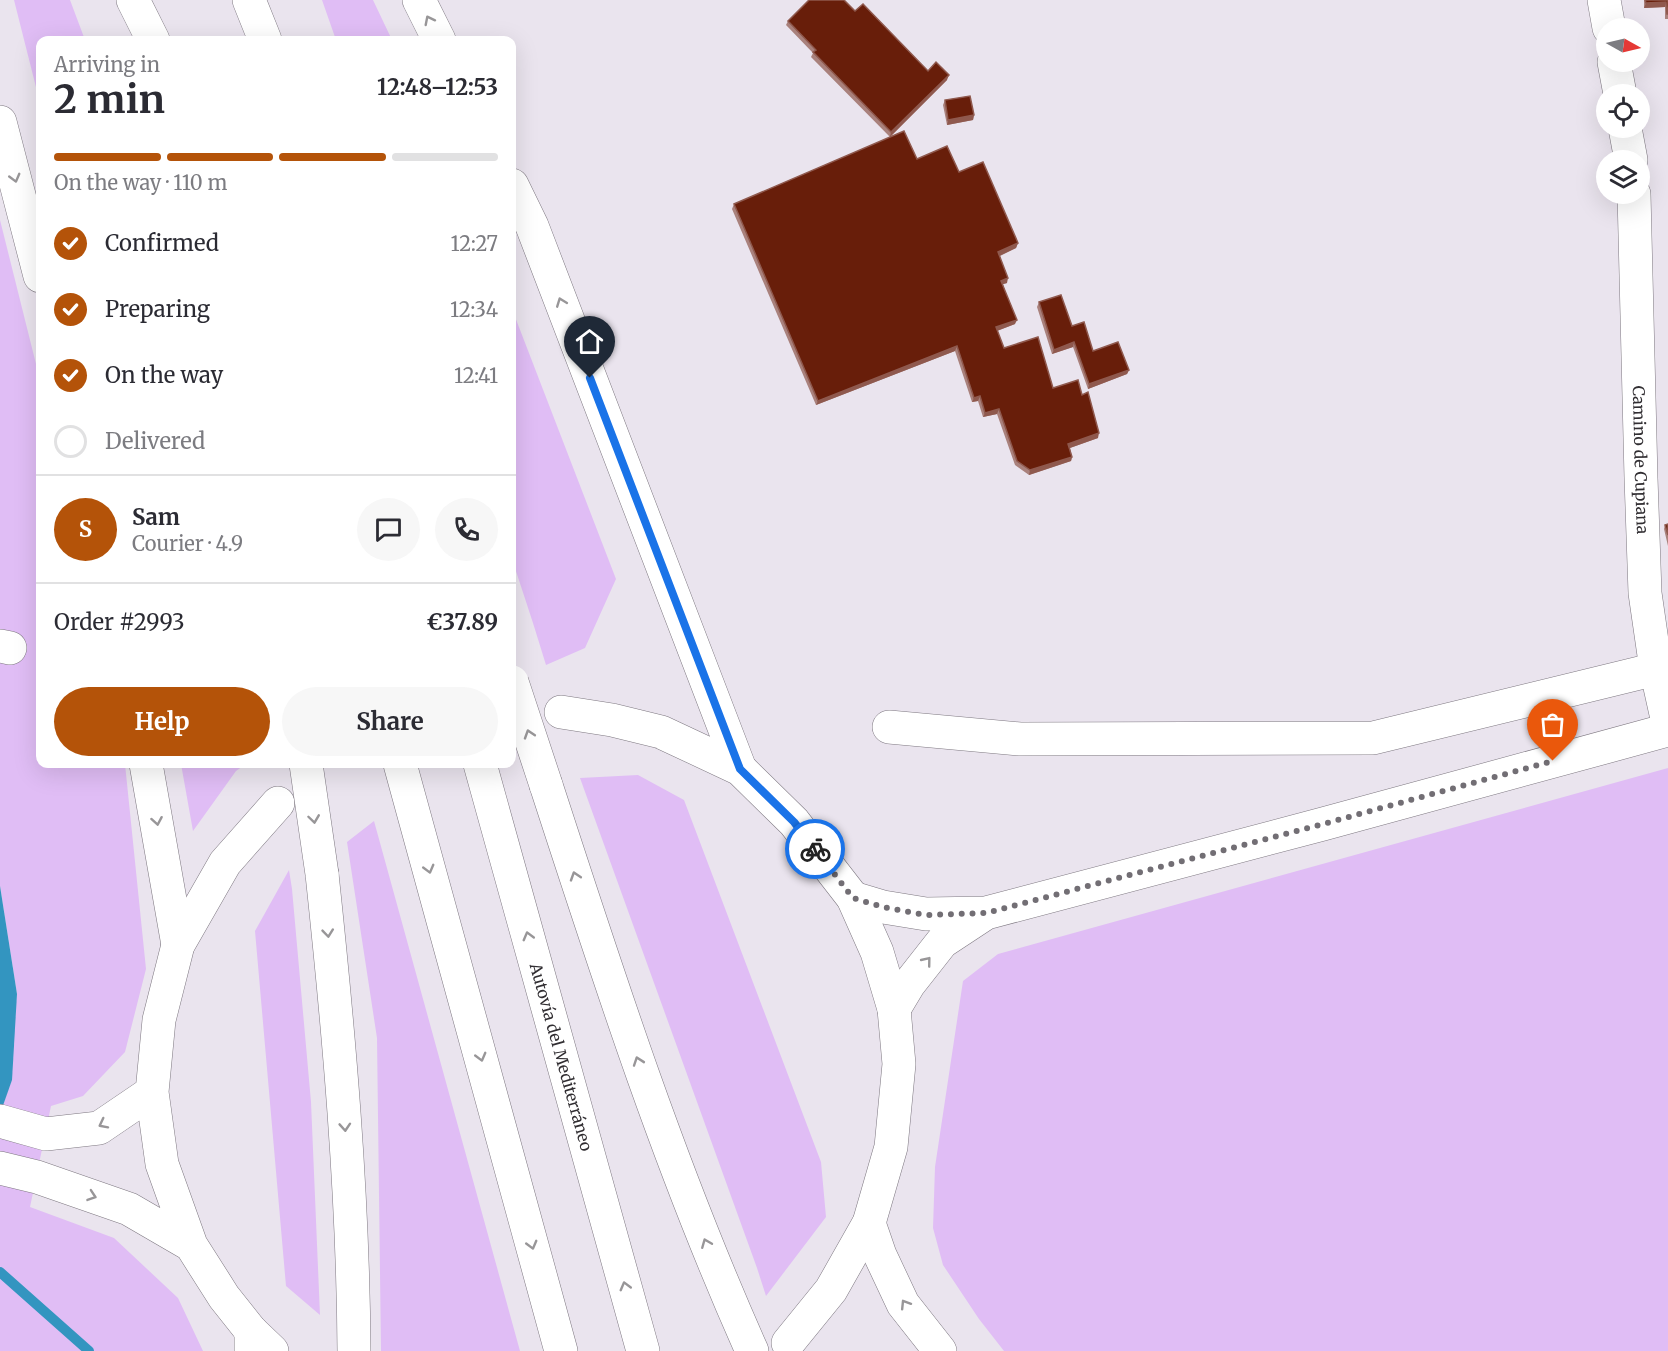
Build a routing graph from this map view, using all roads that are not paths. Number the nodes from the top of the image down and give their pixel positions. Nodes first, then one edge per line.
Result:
1 (132, 0) edge
2 (244, 0) edge
3 (249, 0) edge
4 (419, 0) edge
5 (1604, 0) edge
6 (1607, 18) edge
7 (137, 36) edge
8 (151, 36) edge
9 (256, 36) edge
10 (263, 36) edge
11 (437, 36) edge
12 (0, 122) edge
13 (516, 193) edge
14 (1634, 204) edge
15 (36, 261) edge
16 (1656, 669) junction
17 (516, 694) edge
18 (561, 712) dead end
19 (1668, 723) edge
20 (889, 728) dead end
21 (1668, 730) edge
22 (147, 768) edge
23 (307, 768) edge
24 (401, 768) edge
25 (481, 768) edge
26 (740, 769) junction
27 (278, 803) dead end
28 (853, 898) junction
29 (986, 913) junction
30 (178, 945) junction
31 (894, 1009) junction
32 (152, 1092) junction
33 (0, 1121) edge
34 (0, 1168) edge
35 (869, 1223) junction
36 (191, 1245) junction
37 (788, 1343) dead end
38 (258, 1344) edge
39 (642, 1346) edge
40 (354, 1351) edge
41 (561, 1351) edge
42 (752, 1351) edge
43 (940, 1351) edge

1 - 7 main road
1 - 8 main road
2 - 9 main road
3 - 10 main road
11 -> 4 main road
5 - 6 main road
12 -> 15 main road
26 -> 13 main road
14 - 16 main road, Camino de Cupiana
16 - 19 main road, Camino de Cupiana
16 - 20 main road
42 -> 17 main road, bridge
18 - 26 main road
21 - 29 main road
22 -> 30 main road
23 -> 40 main road, bridge
24 -> 41 main road
39 -> 25 main road, Autovía del Mediterráneo
26 - 28 main road
27 - 30 main road
28 - 29 main road
28 - 31 main road
31 -> 29 main road
30 - 32 main road
31 - 35 main road
32 -> 33 main road
32 - 36 main road
34 -> 36 main road
35 - 37 main road
43 -> 35 main road
36 - 38 main road

